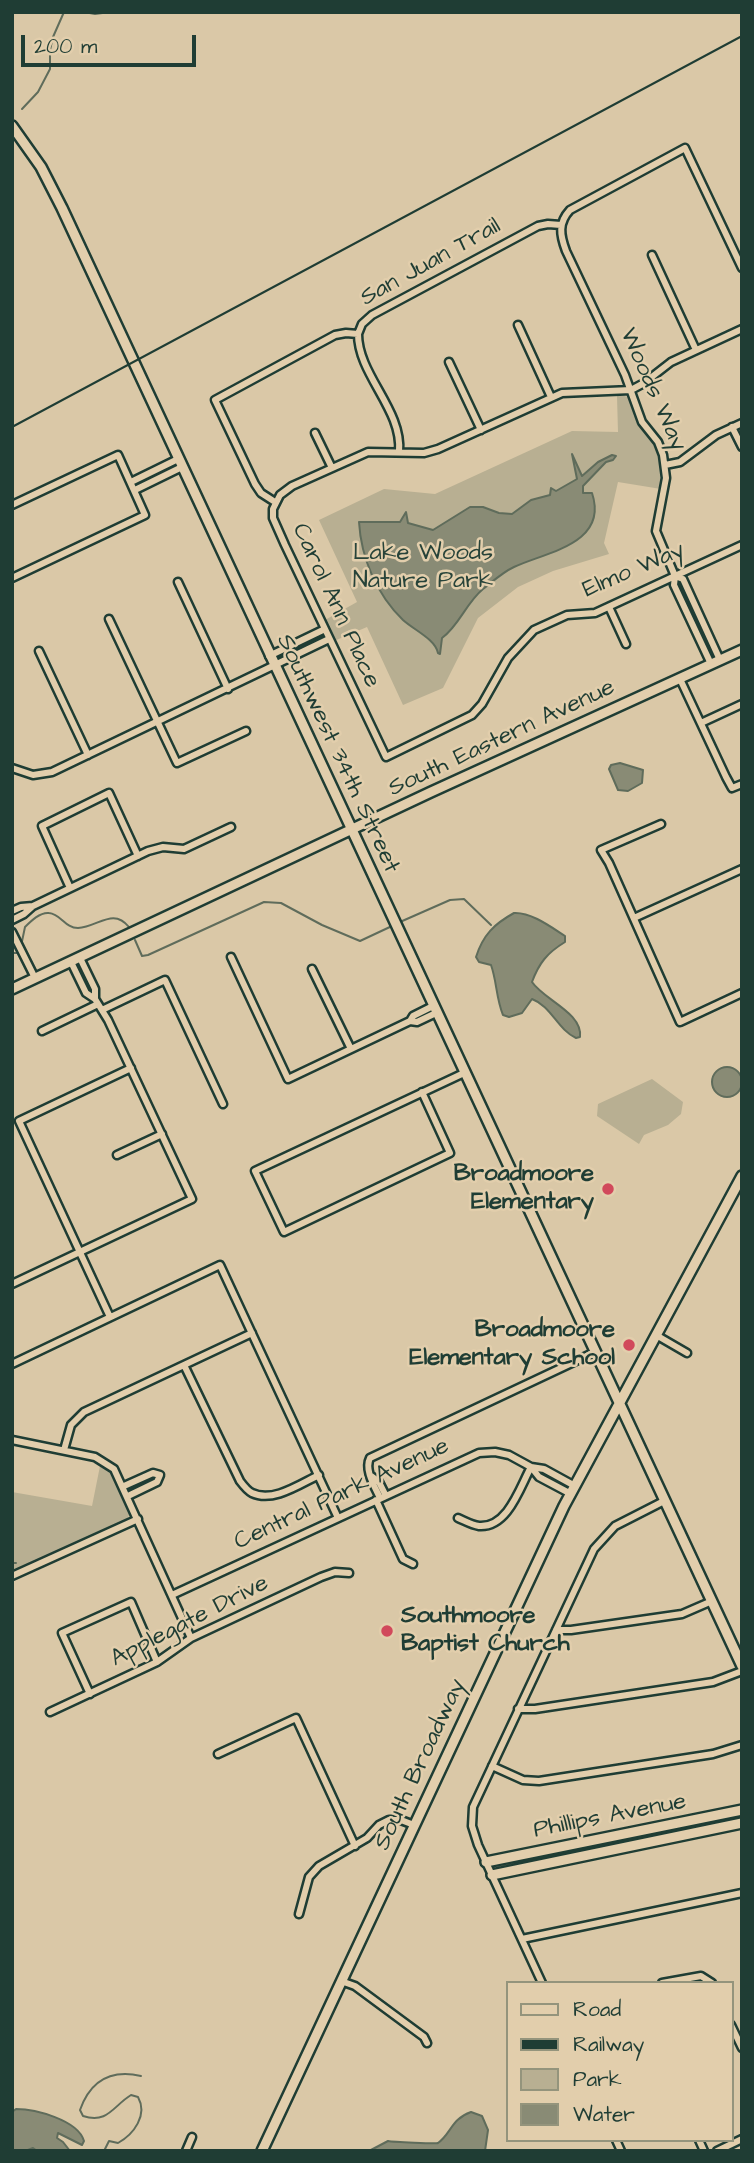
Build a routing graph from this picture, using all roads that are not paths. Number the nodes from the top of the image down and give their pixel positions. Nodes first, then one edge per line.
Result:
1 (12, 126) edge
2 (561, 225) junction
3 (652, 255) dead end
4 (742, 268) edge
5 (518, 325) dead end
6 (742, 329) edge
7 (358, 334) junction
8 (696, 350) junction
9 (449, 362) dead end
10 (631, 390) junction
11 (551, 397) junction
12 (215, 400) joint
13 (742, 423) edge
14 (732, 427) junction
15 (481, 430) junction
16 (315, 433) dead end
17 (742, 447) edge
18 (399, 452) junction
19 (180, 463) junction
20 (666, 465) junction
21 (332, 468) junction
22 (131, 482) junction
23 (135, 490) junction
24 (275, 502) junction
25 (12, 505) edge
26 (742, 545) edge
27 (675, 576) junction
28 (12, 578) edge
29 (178, 582) dead end
30 (609, 607) junction
31 (109, 619) dead end
32 (325, 629) junction
33 (329, 639) junction
34 (626, 643) dead end
35 (742, 650) edge
36 (39, 651) dead end
37 (269, 656) junction
38 (716, 662) junction
39 (274, 666) junction
40 (680, 678) junction
41 (228, 689) junction
42 (742, 704) edge
43 (158, 722) junction
44 (701, 723) junction
45 (246, 731) dead end
46 (88, 755) junction
47 (386, 757) joint
48 (12, 768) edge
49 (742, 784) edge
50 (661, 824) dead end
51 (231, 827) dead end
52 (352, 831) junction
53 (138, 856) junction
54 (742, 869) edge
55 (70, 888) junction
56 (33, 906) junction
57 (12, 911) edge
58 (634, 918) junction
59 (12, 920) edge
60 (14, 936) edge
61 (230, 957) dead end
62 (75, 960) junction
63 (312, 970) dead end
64 (35, 978) junction
65 (12, 989) edge
66 (742, 993) edge
67 (98, 1005) junction
68 (435, 1009) junction
69 (42, 1031) dead end
70 (351, 1049) junction
71 (131, 1068) junction
72 (464, 1073) junction
73 (422, 1093) junction
74 (223, 1104) dead end
75 (162, 1134) junction
76 (117, 1155) dead end
77 (742, 1176) edge
78 (80, 1251) junction
79 (12, 1284) edge
80 (110, 1317) junction
81 (251, 1333) junction
82 (656, 1335) junction
83 (595, 1352) junction
84 (687, 1353) dead end
85 (12, 1364) edge
86 (184, 1365) junction
87 (631, 1380) junction
88 (608, 1381) junction
89 (619, 1403) junction
90 (12, 1440) edge
91 (64, 1450) junction
92 (531, 1467) junction
93 (318, 1475) junction
94 (555, 1475) junction
95 (550, 1483) junction
96 (124, 1486) junction
97 (573, 1490) junction
98 (128, 1496) junction
99 (381, 1498) junction
100 (664, 1501) junction
101 (338, 1518) junction
102 (458, 1518) dead end
103 (138, 1519) junction
104 (414, 1564) dead end
105 (349, 1573) dead end
106 (12, 1576) edge
107 (172, 1595) junction
108 (712, 1601) junction
109 (556, 1630) junction
110 (191, 1638) junction
111 (157, 1662) junction
112 (742, 1669) edge
113 (90, 1694) junction
114 (519, 1709) junction
115 (50, 1712) dead end
116 (742, 1745) edge
117 (218, 1754) dead end
118 (492, 1766) junction
119 (742, 1810) edge
120 (742, 1823) edge
121 (414, 1825) junction
122 (355, 1846) junction
123 (486, 1861) junction
124 (492, 1875) junction
125 (742, 1893) edge
126 (299, 1914) dead end
127 (522, 1939) junction
128 (341, 1981) junction
129 (541, 1981) edge
130 (674, 1981) edge
131 (710, 1981) edge
132 (733, 2029) edge
133 (427, 2043) dead end
134 (742, 2048) edge
135 (192, 2137) dead end
136 (742, 2139) edge
137 (186, 2151) edge
138 (262, 2151) edge
139 (717, 2151) edge

1 - 19 street, Southwest 34th Street
2 - 4 street
2 - 7 street, San Juan Trail
2 - 10 street, Woods Way
3 - 8 street
5 - 11 street
6 - 8 street
7 - 12 street, San Juan Trail
7 - 18 street
8 - 10 street
9 - 15 street
10 - 11 street
10 - 20 street, Woods Way
11 - 15 street
12 - 24 street, Carol Ann Place
13 - 14 street
14 - 17 street
14 - 20 street
15 - 18 street
16 - 21 street
18 - 21 street
19 - 22 street
19 - 23 street
19 - 37 street, Southwest 34th Street
20 - 27 street, Woods Way
21 - 24 street
22 - 23 street
22 - 25 street
23 - 28 street
24 - 32 street, Carol Ann Place
26 - 27 street, Elmo Way
27 - 30 street, Elmo Way
27 - 38 street, Woods Way
29 - 41 street
30 - 34 street
30 - 47 street, Elmo Way
31 - 43 street
32 - 33 street, Carol Ann Place
32 - 37 street
33 - 39 street
33 - 47 street, Carol Ann Place
35 - 38 street, South Eastern Avenue
36 - 46 street
37 - 39 street, Southwest 34th Street
38 - 40 street, South Eastern Avenue
39 - 41 street
39 - 52 street, Southwest 34th Street
40 - 44 street
40 - 52 street, South Eastern Avenue
41 - 43 street
42 - 44 street
43 - 45 street
43 - 46 street
44 - 49 street
46 - 48 street
50 - 58 street
51 - 53 street
52 - 62 street, South Eastern Avenue
52 - 68 street, Southwest 34th Street
53 - 55 street
53 - 55 street
54 - 58 street
55 - 56 street
56 - 57 street
56 - 59 street
58 - 66 street
60 - 64 street
61 - 70 street
62 - 64 street, South Eastern Avenue
62 - 67 street
63 - 70 street
64 - 65 street, South Eastern Avenue
67 - 69 street
67 - 71 street
67 - 74 street
68 - 70 street
68 - 72 street, Southwest 34th Street
71 - 75 street
71 - 78 street
72 - 73 street
72 - 83 street, Southwest 34th Street
73 - 73 street
75 - 76 street
75 - 78 street
77 - 82 street, South Broadway
78 - 79 street
78 - 80 street
80 - 81 street
80 - 85 street
81 - 86 street
81 - 93 street
82 - 84 street
82 - 87 street, South Broadway
83 - 88 street, Southwest 34th Street
83 - 99 street
86 - 91 street
86 - 93 street
87 - 88 street
87 - 89 street, South Broadway
88 - 89 street, Southwest 34th Street
89 - 97 street, South Broadway
89 - 100 street, Southwest 34th Street
90 - 91 street
91 - 96 street
92 - 94 street, Central Park Avenue
92 - 95 street, Central Park Avenue
92 - 99 street, Central Park Avenue
92 - 102 street
93 - 101 street
94 - 95 street
94 - 97 street, Central Park Avenue
95 - 97 street, Central Park Avenue
96 - 98 street
96 - 98 street
97 - 121 street, South Broadway
98 - 103 street
99 - 101 street, Central Park Avenue
99 - 104 street
100 - 108 street, Southwest 34th Street
100 - 109 street
101 - 107 street, Central Park Avenue
103 - 106 street
103 - 107 street
105 - 110 street, Applegate Drive
107 - 110 street
108 - 109 street
108 - 112 street, Southwest 34th Street
109 - 114 street
110 - 111 street, Applegate Drive
111 - 113 street, Applegate Drive
111 - 113 street
112 - 114 street
113 - 115 street, Applegate Drive
114 - 118 street
116 - 118 street
117 - 122 street
118 - 123 street
119 - 123 street, Phillips Avenue
120 - 124 street, Phillips Avenue
121 - 122 street
121 - 128 street, South Broadway
122 - 126 street
123 - 124 street
124 - 127 street
125 - 127 street
127 - 129 street
128 - 133 street
128 - 138 street, South Broadway
130 - 131 street
132 - 134 street
135 - 137 street
136 - 139 street

